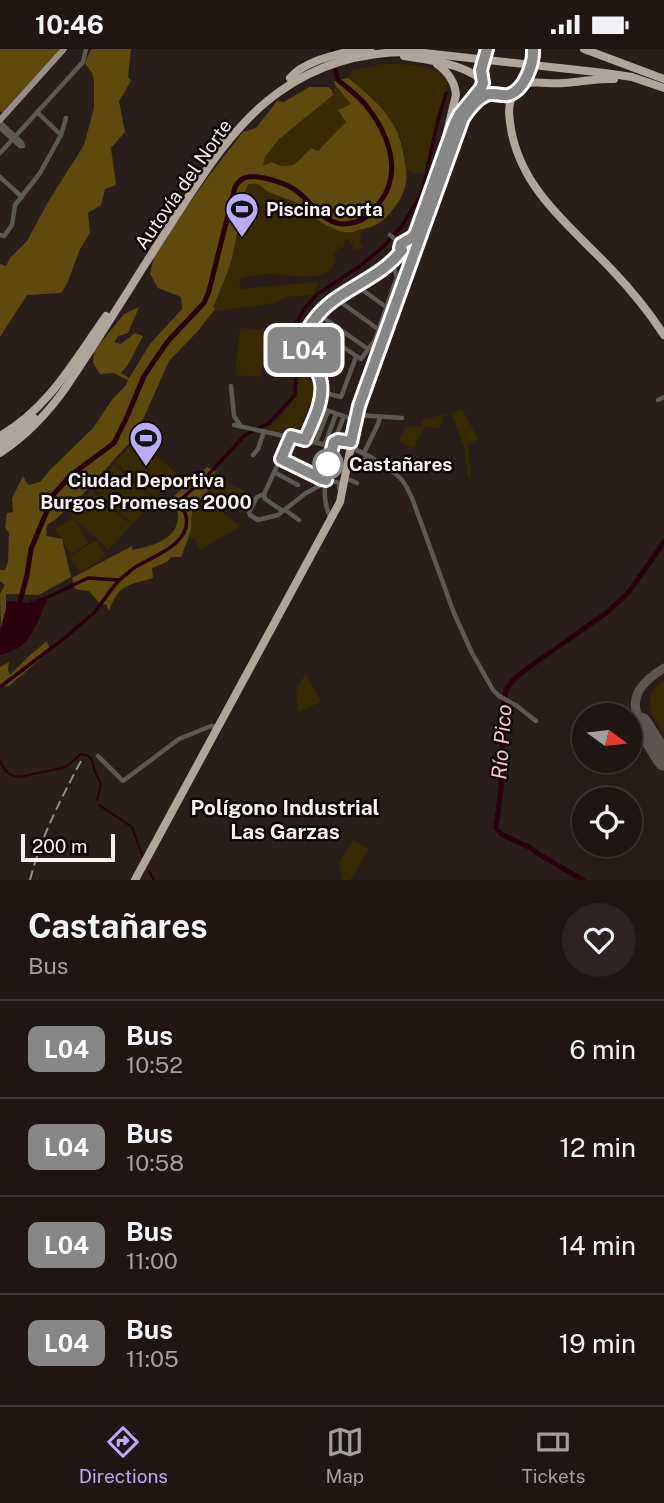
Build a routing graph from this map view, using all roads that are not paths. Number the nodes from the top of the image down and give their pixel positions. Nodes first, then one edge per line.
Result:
1 (64, 49) edge
2 (86, 49) edge
3 (370, 49) edge
4 (437, 49) edge
5 (533, 49) edge
6 (584, 49) edge
7 (57, 52) edge
8 (354, 54) edge
9 (489, 54) edge
10 (470, 55) junction
11 (424, 59) junction
12 (543, 63) junction
13 (482, 81) junction
14 (664, 81) edge
15 (288, 82) junction
16 (518, 88) junction
17 (664, 89) edge
18 (495, 94) junction
19 (37, 112) junction
20 (509, 114) junction
21 (66, 118) dead end
22 (0, 120) edge
23 (0, 128) edge
24 (61, 135) junction
25 (14, 138) junction
26 (0, 153) edge
27 (438, 169) junction
28 (0, 177) edge
29 (22, 197) junction
30 (421, 232) junction
31 (1, 236) edge
32 (392, 236) dead end
33 (405, 248) junction
34 (398, 256) junction
35 (391, 264) junction
36 (357, 286) junction
37 (335, 298) junction
38 (386, 307) junction
39 (318, 314) junction
40 (106, 316) junction
41 (390, 320) junction
42 (310, 325) junction
43 (379, 329) junction
44 (664, 335) edge
45 (381, 345) junction
46 (368, 349) junction
47 (358, 358) junction
48 (231, 386) dead end
49 (322, 392) junction
50 (318, 408) junction
51 (328, 411) junction
52 (336, 414) junction
53 (344, 416) junction
54 (356, 417) junction
55 (380, 417) junction
56 (402, 418) dead end
57 (260, 430) junction
58 (0, 436) edge
59 (291, 436) junction
60 (305, 440) junction
61 (316, 442) junction
62 (334, 442) junction
63 (325, 444) junction
64 (351, 445) junction
65 (0, 449) edge
66 (253, 455) dead end
67 (366, 455) junction
68 (281, 459) junction
69 (347, 467) junction
70 (274, 472) junction
71 (345, 478) junction
72 (326, 480) junction
73 (357, 483) dead end
74 (298, 485) dead end
75 (339, 491) dead end
76 (264, 494) junction
77 (284, 511) junction
78 (331, 519) junction
79 (299, 520) dead end
80 (536, 721) dead end
81 (219, 727) junction
82 (98, 756) dead end
83 (135, 880) edge

1 - 7 main road
2 - 19 street
3 - 8 highway
4 - 10 highway
5 - 16 highway
6 - 14 highway
7 - 22 main road
8 - 10 highway
8 - 11 highway
8 - 15 highway
9 - 10 highway
9 - 12 highway
9 - 13 highway
11 - 13 highway
11 - 27 highway
12 - 14 highway
12 - 17 highway
13 - 18 highway
13 - 27 highway
15 - 40 highway, Autovía del Norte
15 - 65 highway, Autovía del Norte
16 - 17 highway
16 - 18 highway
16 - 20 highway
18 - 20 highway
18 - 30 highway
19 - 24 street
19 - 25 street
20 - 44 highway
21 - 24 street
22 - 25 street
23 - 25 street
24 - 29 street
25 - 26 street
27 - 33 highway
28 - 29 street
29 - 31 street
30 - 33 street
30 - 41 highway
32 - 33 street
33 - 34 street
33 - 41 highway
34 - 35 street
34 - 45 street
35 - 36 street
35 - 38 street
36 - 37 street
36 - 38 street
37 - 39 street
37 - 43 street
38 - 43 street
39 - 42 street
39 - 46 street
40 - 58 highway
40 - 65 highway
41 - 45 highway
42 - 47 street
42 - 49 street
43 - 46 street
45 - 54 highway
46 - 47 street
47 - 49 street
48 - 57 street
49 - 50 street
50 - 51 street
50 - 60 street
51 - 52 street
51 - 61 street
52 - 53 street
52 - 63 street
53 - 54 street
53 - 62 street
54 - 55 street
54 - 64 highway
55 - 56 street
55 - 67 street
57 - 59 street
57 - 66 street
59 - 60 street
59 - 68 street
60 - 61 street
61 - 63 street
62 - 63 street
62 - 64 street
62 - 72 street
64 - 67 street
64 - 69 highway
67 - 69 street
67 - 80 street
68 - 70 street
68 - 72 street
69 - 71 highway
70 - 74 street
70 - 76 street
71 - 73 street
71 - 78 highway
72 - 75 street
72 - 77 street
72 - 78 street
76 - 77 street
76 - 77 street
77 - 79 street
78 - 81 highway
81 - 82 street
81 - 83 highway

